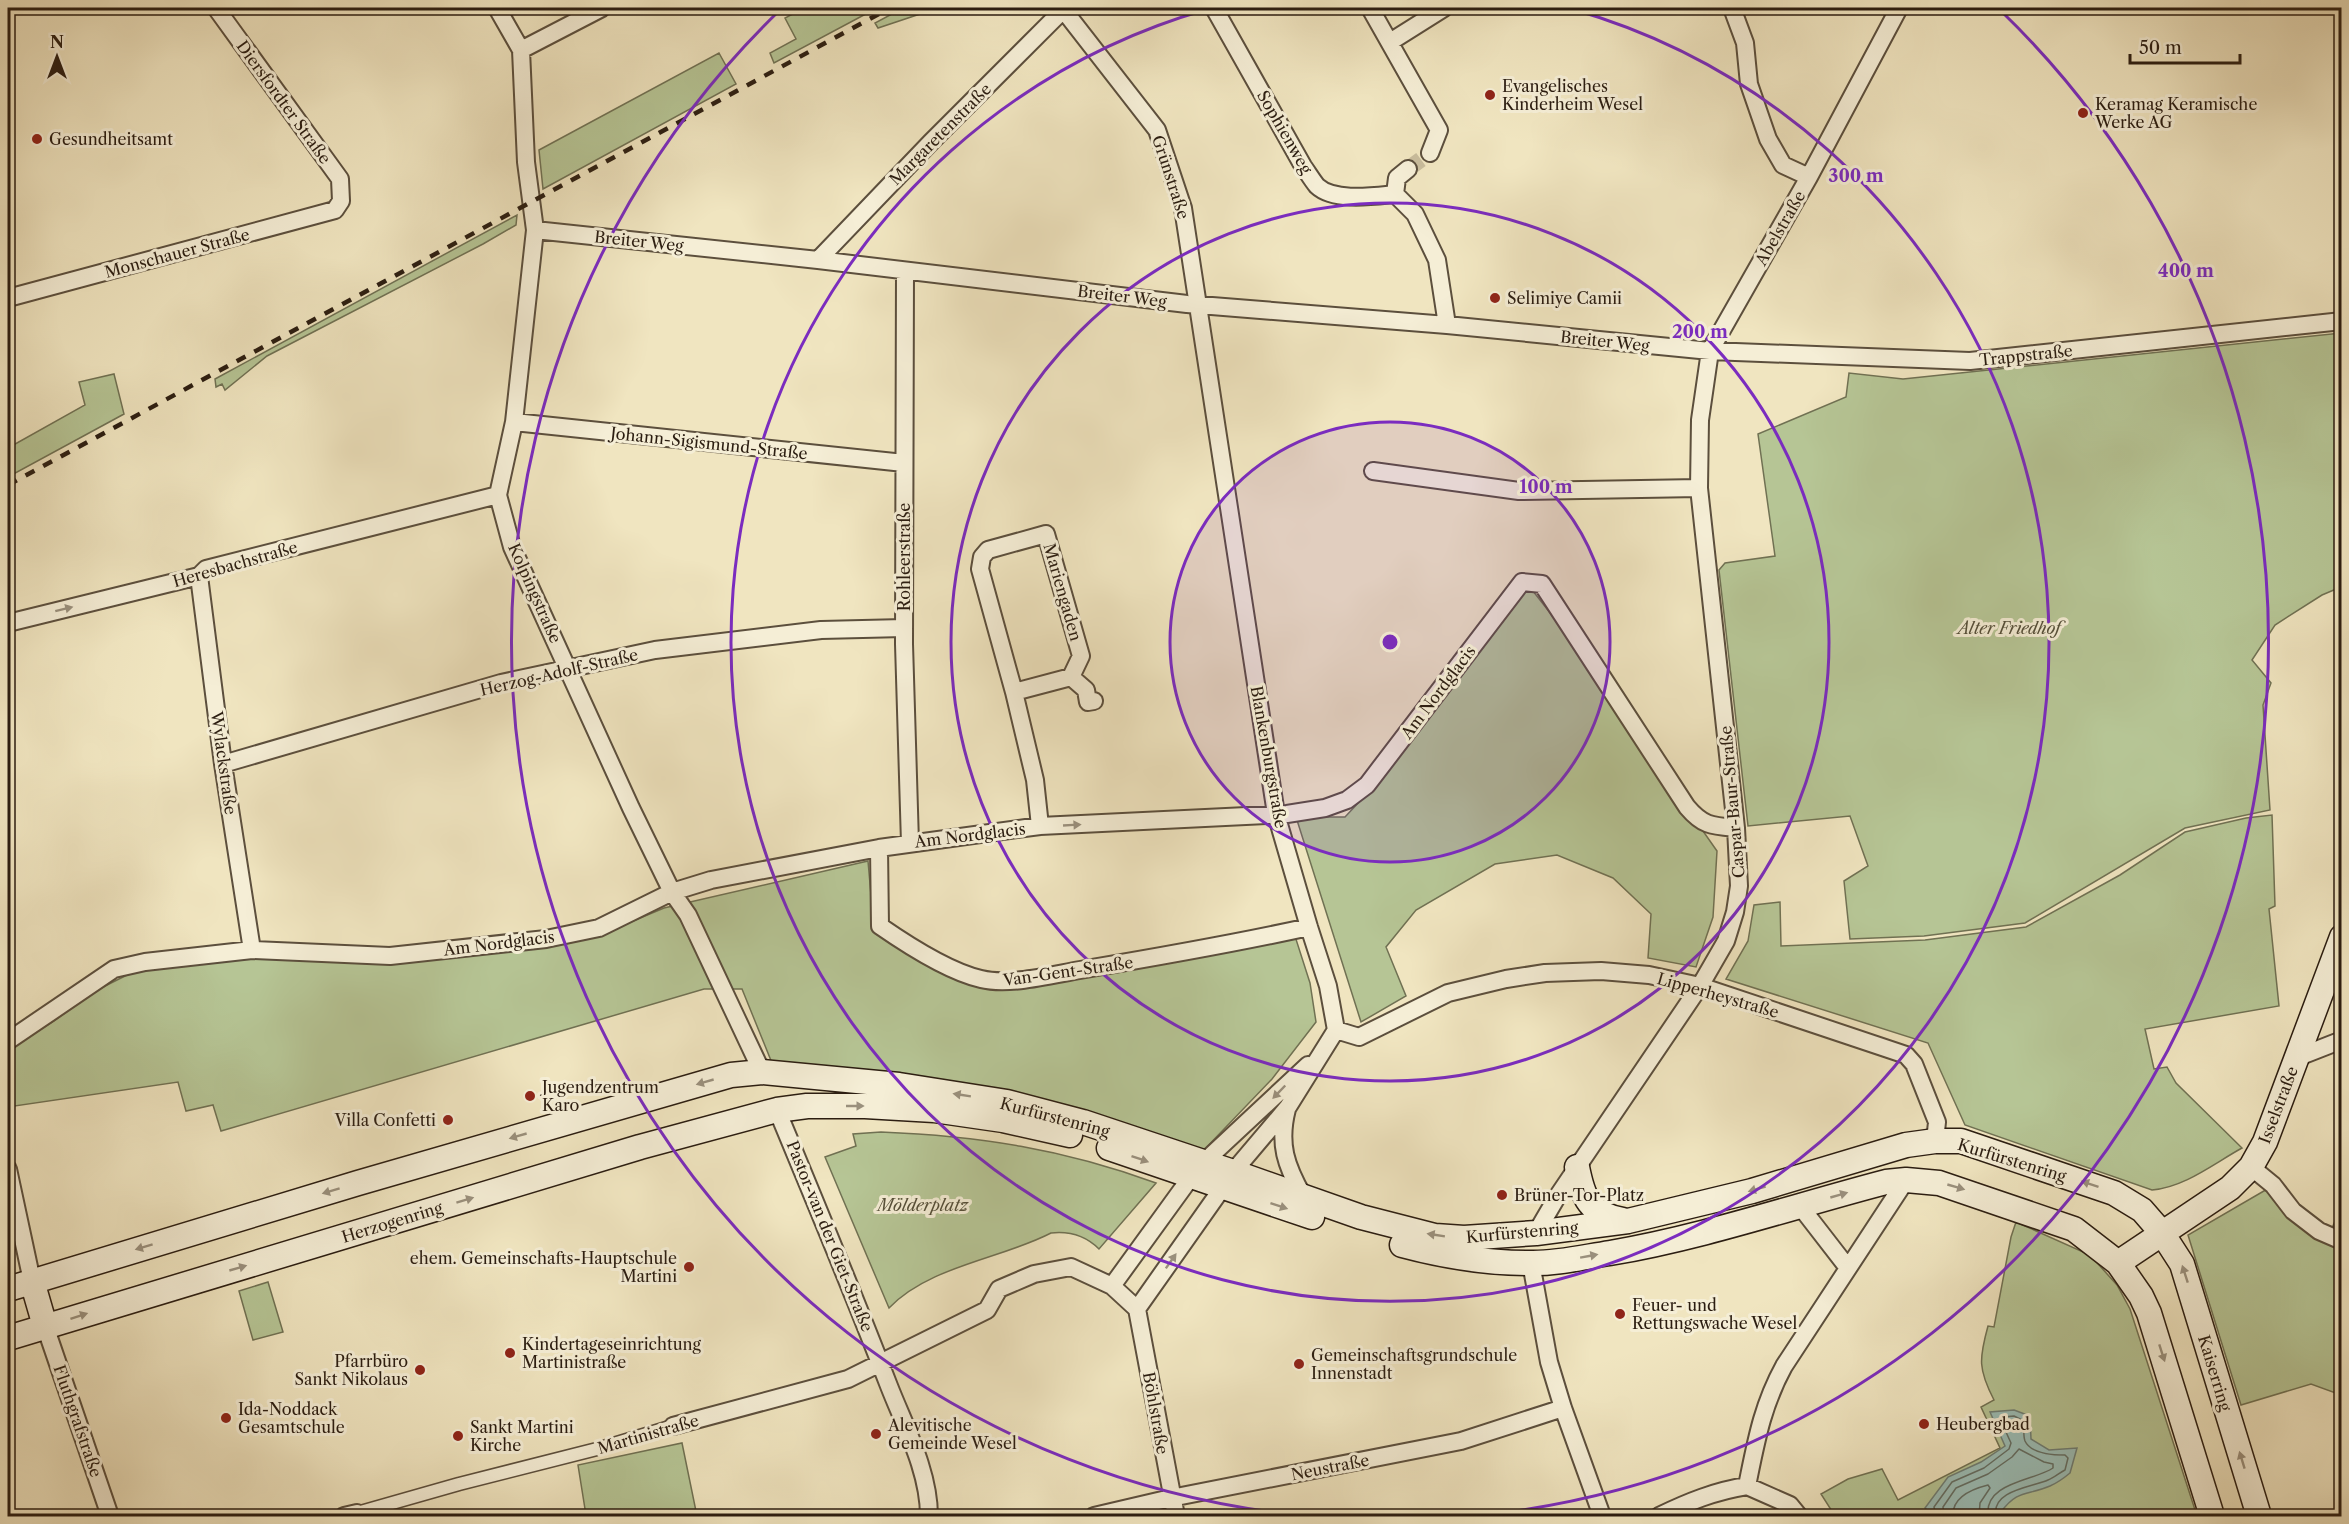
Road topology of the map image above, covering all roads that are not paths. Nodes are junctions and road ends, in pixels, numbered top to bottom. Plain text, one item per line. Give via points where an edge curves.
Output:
1 (216, 8) edge
2 (497, 8) edge
3 (602, 8) edge
4 (1063, 8) edge
5 (1214, 8) edge
6 (1370, 8) edge
7 (1444, 8) edge
8 (1732, 8) edge
9 (1899, 8) edge
10 (1390, 42) junction
11 (521, 51) junction
12 (1430, 153) tunnel mouth
13 (1408, 169) tunnel mouth
14 (1809, 177) junction
15 (1395, 194) junction
16 (341, 201) joint
17 (535, 230) junction
18 (818, 260) junction
19 (905, 271) junction
20 (8, 298) edge
21 (1199, 305) junction
22 (2342, 321) edge
23 (1447, 325) junction
24 (1710, 351) junction
25 (514, 422) junction
26 (904, 463) junction
27 (1373, 471) dead end
28 (1699, 488) junction
29 (498, 495) junction
30 (199, 576) junction
31 (8, 623) edge
32 (904, 628) junction
33 (568, 668) junction
34 (1071, 677) junction
35 (1014, 692) junction
36 (1094, 701) dead end
37 (223, 764) junction
38 (1270, 815) junction
39 (1040, 826) junction
40 (1736, 828) junction
41 (910, 843) junction
42 (879, 848) junction
43 (672, 892) junction
44 (1309, 927) junction
45 (2342, 937) edge
46 (252, 950) junction
47 (1700, 986) junction
48 (1336, 1030) junction
49 (2342, 1040) edge
50 (8, 1041) edge
51 (1322, 1053) junction
52 (2296, 1058) junction
53 (762, 1072) junction
54 (1288, 1107) junction
55 (777, 1110) junction
56 (1935, 1141) junction
57 (1577, 1167) junction
58 (2251, 1167) junction
59 (8, 1170) edge
60 (1198, 1170) junction
61 (1228, 1179) junction
62 (1906, 1180) junction
63 (1303, 1197) junction
64 (1800, 1206) junction
65 (1628, 1221) junction
66 (1536, 1233) junction
67 (2162, 1233) junction
68 (2342, 1241) edge
69 (1531, 1263) junction
70 (2118, 1263) junction
71 (1848, 1268) junction
72 (32, 1281) junction
73 (1112, 1286) junction
74 (8, 1288) edge
75 (1137, 1309) junction
76 (45, 1326) junction
77 (8, 1338) edge
78 (880, 1363) junction
79 (1563, 1408) junction
80 (673, 1426) joint
81 (1747, 1486) junction
82 (1172, 1498) junction
83 (350, 1515) edge
84 (110, 1516) edge
85 (928, 1516) edge
86 (1094, 1516) edge
87 (1176, 1516) edge
88 (1602, 1516) edge
89 (1659, 1516) edge
90 (1799, 1516) edge
91 (2212, 1516) edge
92 (2259, 1516) edge

1 - 16 street, Diersfordter Straße via 340,179
2 - 11 street, Kolpingstraße
3 - 11 street
4 - 18 street, Margaretenstraße
4 - 21 street, Grünstraße via 1157,130 1183,208
5 - 15 street, Sophienweg via 1318,187 1356,197
6 - 10 street
7 - 10 street
8 - 14 street via 1745,43 1749,84 1768,139 1784,165
9 - 14 street, Abelstraße
10 - 12 street via 1439,130
11 - 17 street, Kolpingstraße via 526,162
13 - 15 street via 1397,178
14 - 24 street, Abelstraße
15 - 23 street via 1415,214 1437,260
16 - 20 street, Monschauer Straße via 335,210
17 - 18 street, Breiter Weg
17 - 25 street, Kolpingstraße
18 - 19 street, Breiter Weg
19 - 21 street, Breiter Weg
19 - 26 street, Rohleerstraße
21 - 23 street, Breiter Weg
21 - 38 street, Blankenburgstraße
22 - 24 street, Trappstraße via 1970,361
23 - 24 street, Breiter Weg
24 - 28 street, Caspar-Baur-Straße via 1700,420
25 - 26 street, Johann-Sigismund-Straße
25 - 29 street, Kolpingstraße
26 - 32 street, Rohleerstraße
27 - 28 street via 1519,491
28 - 40 street, Caspar-Baur-Straße
29 - 30 street, Heresbachstraße via 206,569
29 - 33 street, Kolpingstraße via 512,547
31 -> 30 street, Heresbachstraße
30 - 37 street, Wylackstraße
32 - 33 street, Herzog-Adolf-Straße via 821,630 656,650
32 - 41 street, Rohleerstraße
33 - 37 street, Herzog-Adolf-Straße via 501,683
33 - 43 street, Kolpingstraße
34 - 35 street
34 - 35 street, Mariengaden via 1081,656 1046,534 988,550 982,557 980,569
34 - 36 street via 1086,690 1088,702
35 - 39 street, Mariengaden via 1035,780
37 - 46 street, Wylackstraße
39 -> 38 street, Am Nordglacis
38 - 40 street, Am Nordglacis via 1325,808 1347,800 1367,785 1522,582 1542,584 1687,807 1712,826
38 - 44 street, Blankenburgstraße
39 - 41 street, Am Nordglacis
40 - 47 street, Caspar-Baur-Straße via 1739,880 1735,912 1726,940
41 - 42 street, Am Nordglacis
42 - 43 street, Am Nordglacis via 711,880
42 - 44 street, Van-Gent-Straße via 880,926 980,979 1001,982 1055,974
43 - 46 street, Am Nordglacis via 599,928 546,939 390,956
43 - 53 street, Kolpingstraße via 688,915
44 - 48 street, Blankenburgstraße via 1328,986
45 - 52 main road, Isselstraße
46 - 50 street, Am Nordglacis via 114,969
47 - 48 street, Lipperheystraße via 1649,975 1601,971 1545,973 1448,993 1359,1037
47 - 56 street, Lipperheystraße via 1906,1055 1914,1064 1936,1122
47 - 57 street, Caspar-Baur-Straße
48 - 51 street
49 - 52 street
51 - 54 street
51 -> 60 street
52 - 58 main road, Isselstraße via 2265,1142
53 - 55 main road
60 -> 53 main road, Kurfürstenring via 1083,1122 1007,1102 899,1085
53 -> 72 main road via 731,1075
54 - 61 street
54 - 63 street via 1282,1133 1285,1155
55 -> 60 main road, Kurfürstenring via 807,1106 934,1110 1004,1120
76 -> 55 main road, Herzogenring via 640,1147
55 - 78 street, Pastor-van der Giet-Straße
56 - 62 main road
56 -> 65 main road, Kurfürstenring via 1906,1145 1752,1191
67 -> 56 main road, Kurfürstenring via 2142,1210 2114,1193 1961,1141
57 - 65 main road via 1582,1192 1591,1205 1611,1218
57 - 66 street, Caspar-Baur-Straße
58 - 67 main road, Isselstraße via 2230,1188
58 - 68 street via 2273,1185 2293,1211 2319,1231
59 - 72 street
60 - 61 main road, Kurfürstenring
60 - 73 street
61 - 63 main road, Kurfürstenring
61 -> 69 main road, Kurfürstenring via 1374,1237 1434,1253
75 -> 61 street
64 -> 62 main road, Kurfürstenring
62 -> 70 main road, Kurfürstenring via 1940,1183 2074,1229
62 - 71 street
66 -> 63 main road, Kurfürstenring via 1496,1238 1435,1236
69 -> 64 main road, Kurfürstenring via 1646,1246
64 - 71 street
65 - 66 main road, Kurfürstenring
66 - 69 main road
67 - 70 main road, Isselstraße
92 -> 67 main road, Kaiserring via 2182,1264
69 - 79 street via 1549,1362
70 -> 91 main road via 2149,1314
71 - 81 street via 1770,1392
72 - 74 main road
72 - 76 main road
73 - 75 street
73 - 78 street via 1071,1267 1034,1274 999,1289 987,1310
75 - 82 street, Böhlstraße
76 - 77 main road, Herzogenring
76 - 84 street, Fluthgrafstraße
78 - 80 street, Martinistraße via 848,1379
78 - 85 street, Pastor-van der Giet-Straße via 917,1456
79 - 82 street, Neustraße via 1461,1442
79 - 88 street
80 - 83 street, Martinistraße
81 - 89 street via 1696,1499
81 - 90 street via 1790,1505
82 - 86 street, Neustraße
82 - 87 street, Böhlstraße

